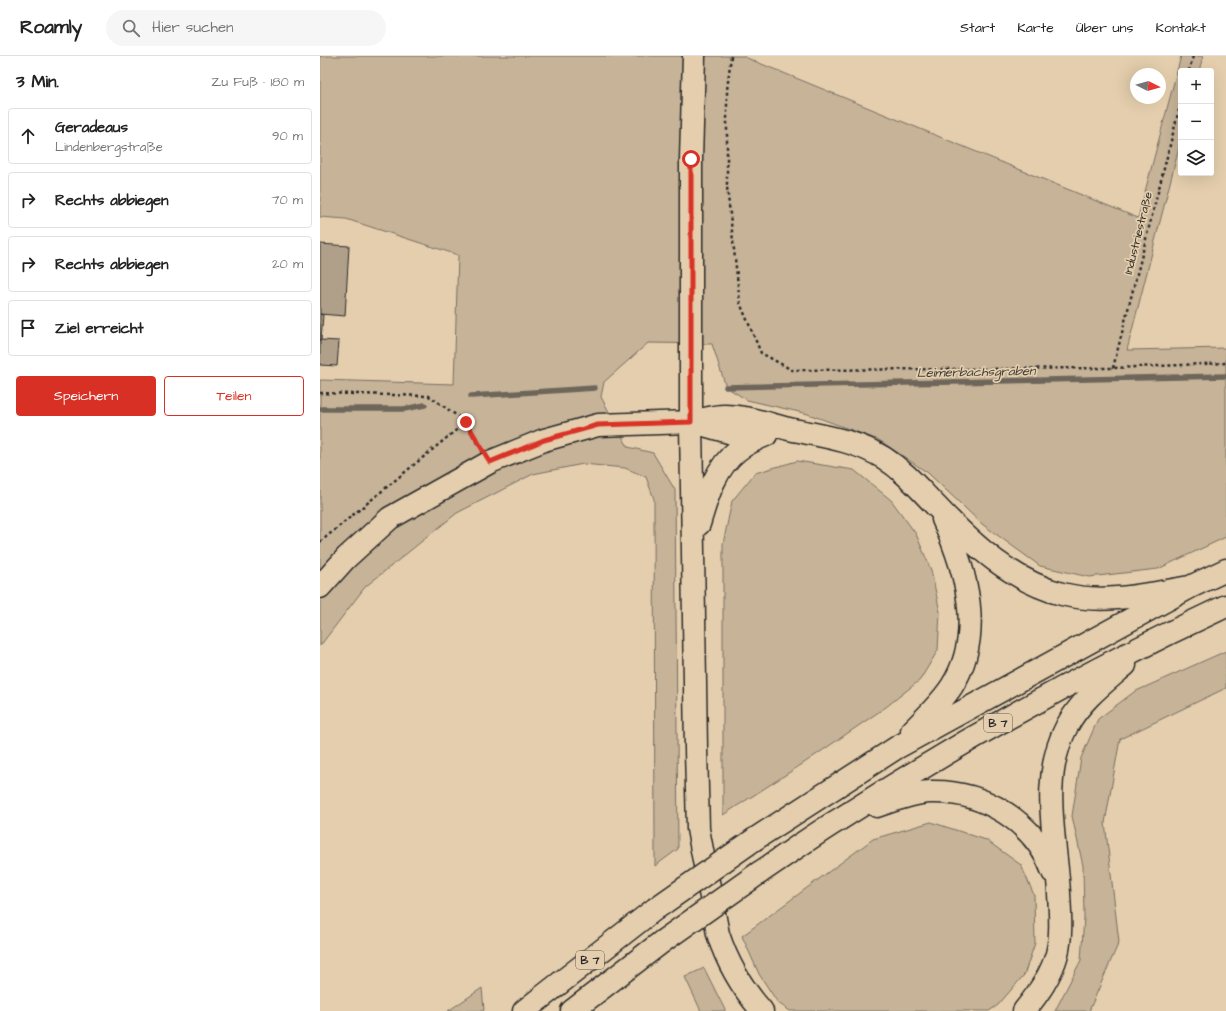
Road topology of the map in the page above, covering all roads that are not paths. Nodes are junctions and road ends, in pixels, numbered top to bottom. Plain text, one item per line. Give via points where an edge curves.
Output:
1 (694, 56) edge
2 (691, 422) junction
3 (817, 434) junction
4 (766, 435) junction
5 (938, 509) junction
6 (693, 542) junction
7 (1226, 570) edge
8 (320, 587) edge
9 (1190, 587) junction
10 (1226, 606) edge
11 (1162, 636) junction
12 (896, 748) junction
13 (839, 819) junction
14 (1059, 894) junction
15 (524, 1011) edge
16 (572, 1011) edge
17 (762, 1011) edge
18 (1024, 1011) edge

1 - 2 main road via 691,159
2 - 3 main road via 730,417
2 - 4 main road via 732,433
2 - 6 main road
2 - 8 main road via 598,425 544,440 490,462 390,518 346,558
3 - 4 main road
3 - 5 main road via 856,444 884,458 915,483
4 - 6 main road via 738,450 720,470 707,497
5 - 9 main road via 1003,566 1053,591 1113,599
5 - 12 main road via 952,541 966,585 970,612 968,646 960,670 948,692
6 - 17 main road via 700,845 721,944 736,976
7 - 9 main road, B 7
9 - 12 main road, B 7
10 - 11 main road, B 7
11 - 13 main road, B 7 via 991,727
11 - 14 main road via 1099,687 1074,715 1062,737 1052,776 1051,804
12 - 15 main road, B 7, bridge via 755,839 655,909
13 - 14 main road via 902,797 925,793 959,794 978,800 1009,815 1033,837 1050,864
13 - 16 main road, B 7, bridge via 663,941
14 - 18 main road via 1061,927 1056,956 1043,985

